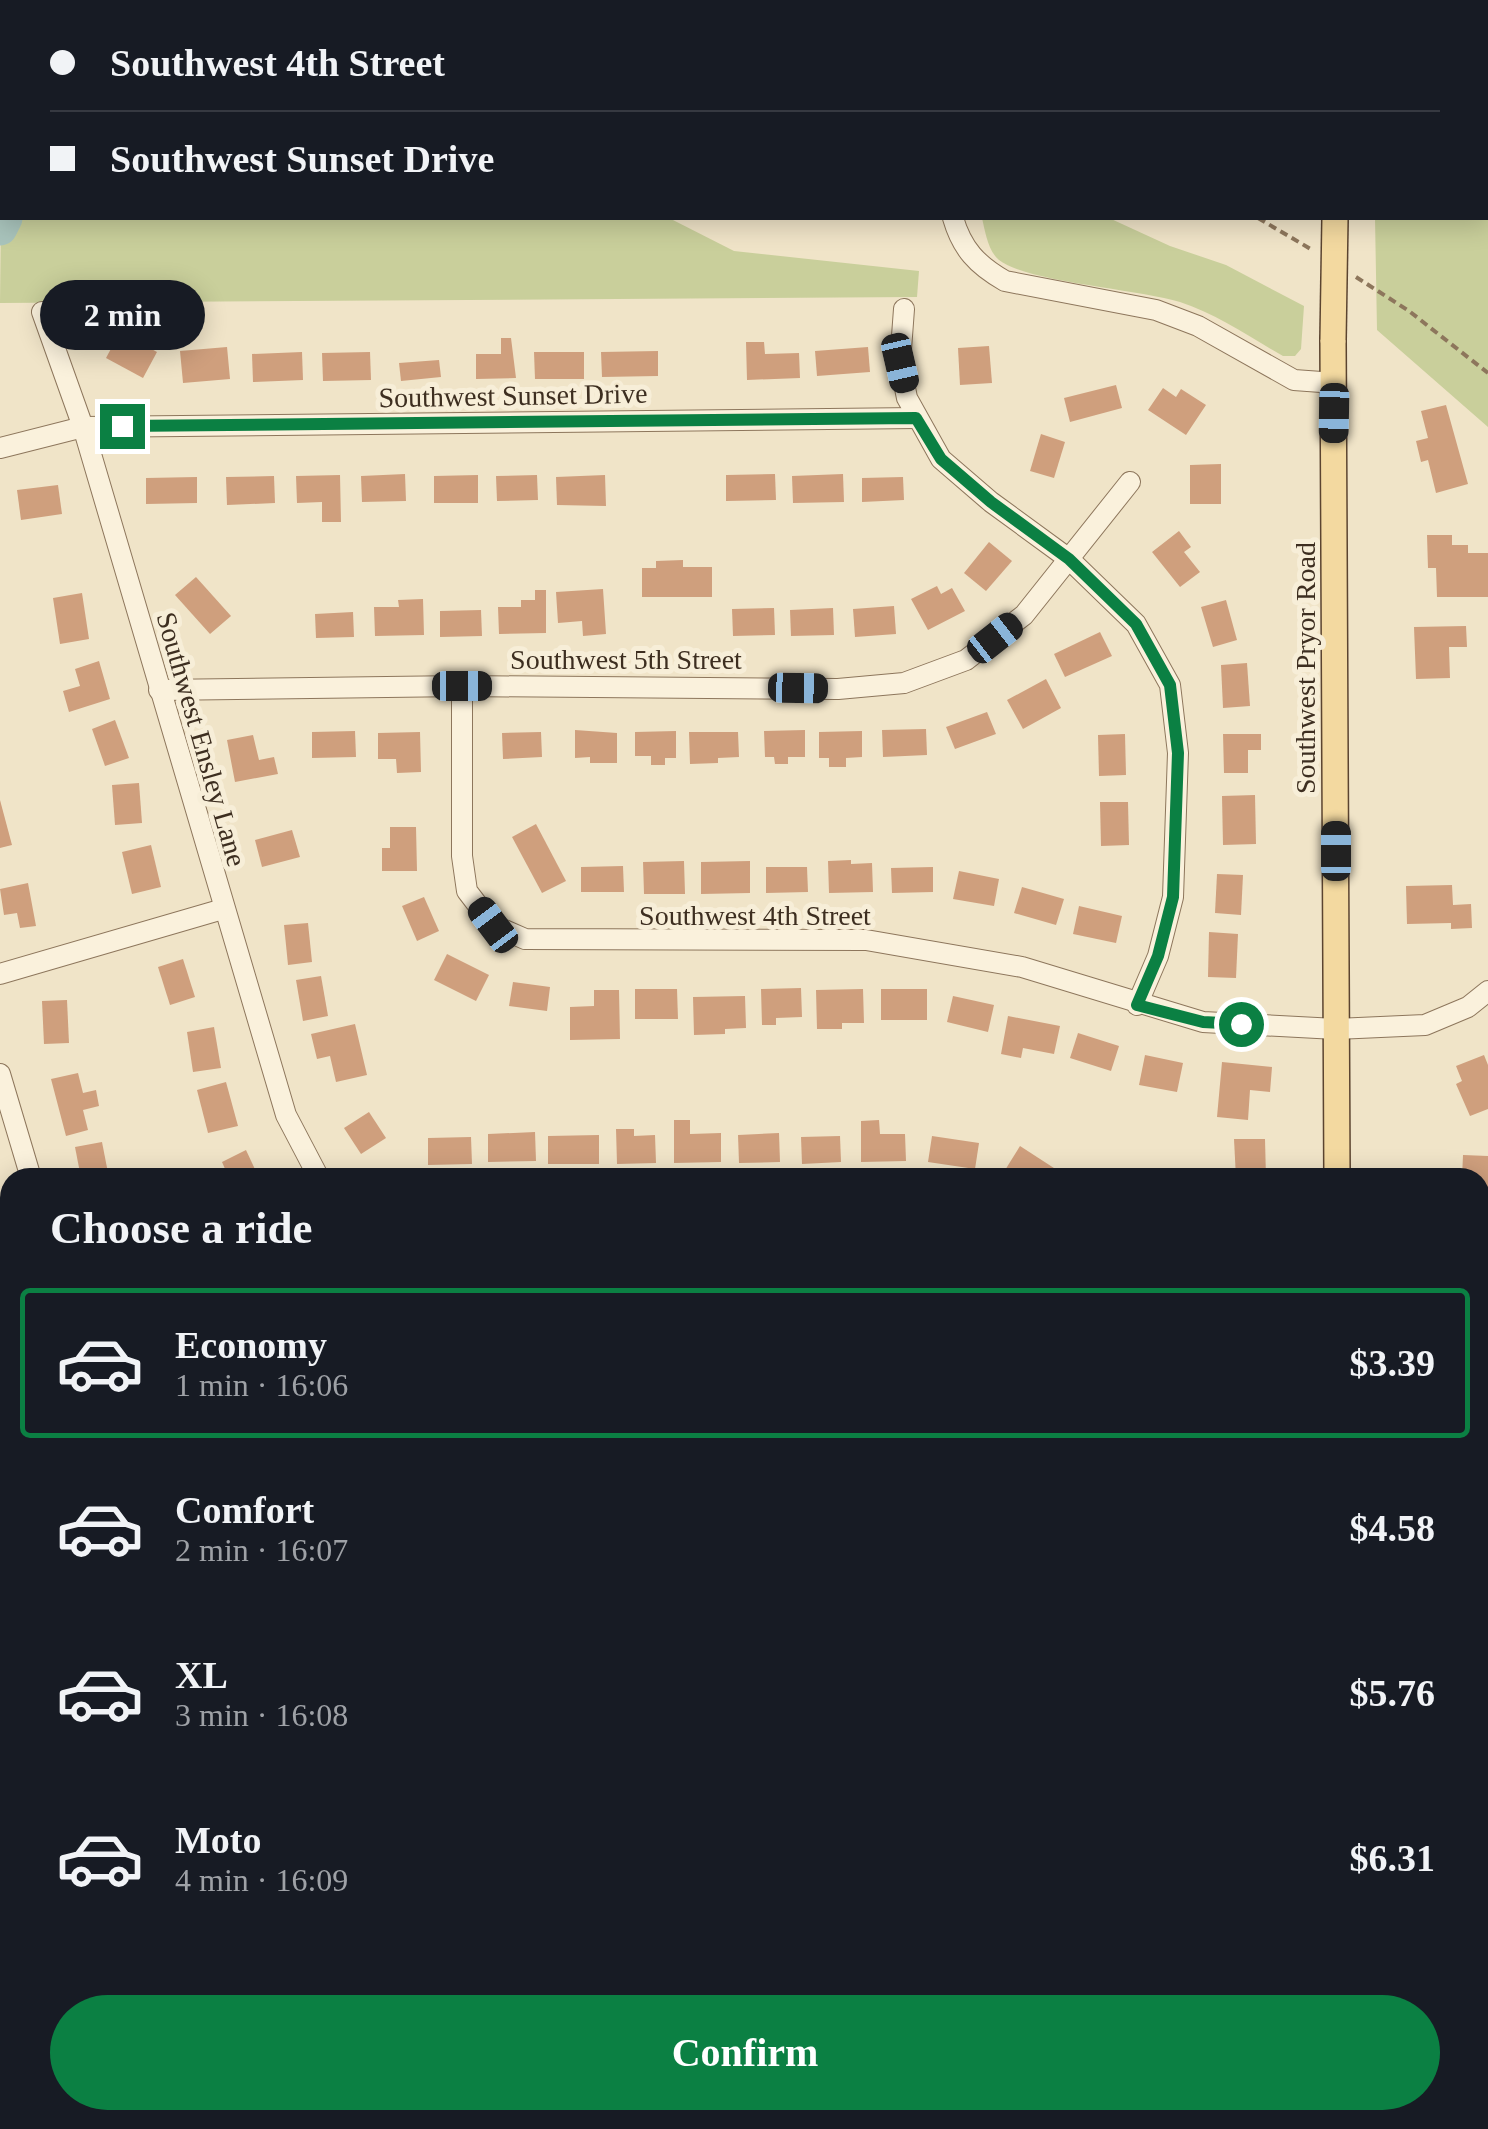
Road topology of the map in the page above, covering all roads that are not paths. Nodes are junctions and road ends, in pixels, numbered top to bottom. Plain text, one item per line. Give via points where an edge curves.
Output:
1 (954, 220) edge
2 (1335, 220) edge
3 (904, 309) dead end
4 (42, 312) dead end
5 (1335, 383) junction
6 (916, 418) junction
7 (82, 427) junction
8 (0, 448) edge
9 (1130, 482) dead end
10 (1069, 559) junction
11 (462, 686) junction
12 (158, 690) junction
13 (223, 910) junction
14 (0, 974) edge
15 (1488, 991) edge
16 (1137, 1005) junction
17 (1336, 1029) junction
18 (0, 1074) edge
19 (29, 1168) edge
20 (314, 1168) edge
21 (1337, 1168) edge

1 - 5 street via 968,253 1006,281 1156,310 1294,380
2 - 5 main road, Southwest Pryor Road, bridge
3 - 6 street via 900,363
4 - 7 street, Southwest Ensley Lane
5 - 17 main road, Southwest Pryor Road
6 - 7 street, Southwest Sunset Drive
6 - 10 street via 941,459
7 - 8 street, Southwest Sunset Drive
7 - 12 street, Southwest Ensley Lane
9 - 10 street, Southwest 5th Street
10 - 11 street, Southwest 5th Street via 1024,615 966,660 904,683 838,689
10 - 16 street via 1136,624 1170,685 1178,753 1173,897
11 - 12 street, Southwest 5th Street
11 - 16 street, Southwest 4th Street via 466,891 493,925 525,940 565,942 866,940 1022,967
12 - 13 street, Southwest Ensley Lane
13 - 14 street
13 - 20 street, Southwest Ensley Lane via 286,1114
15 - 17 street, Southwest 4th Street via 1468,1008 1425,1025
16 - 17 street, Southwest 4th Street via 1203,1022
17 - 21 main road, Southwest Pryor Road
18 - 19 street

